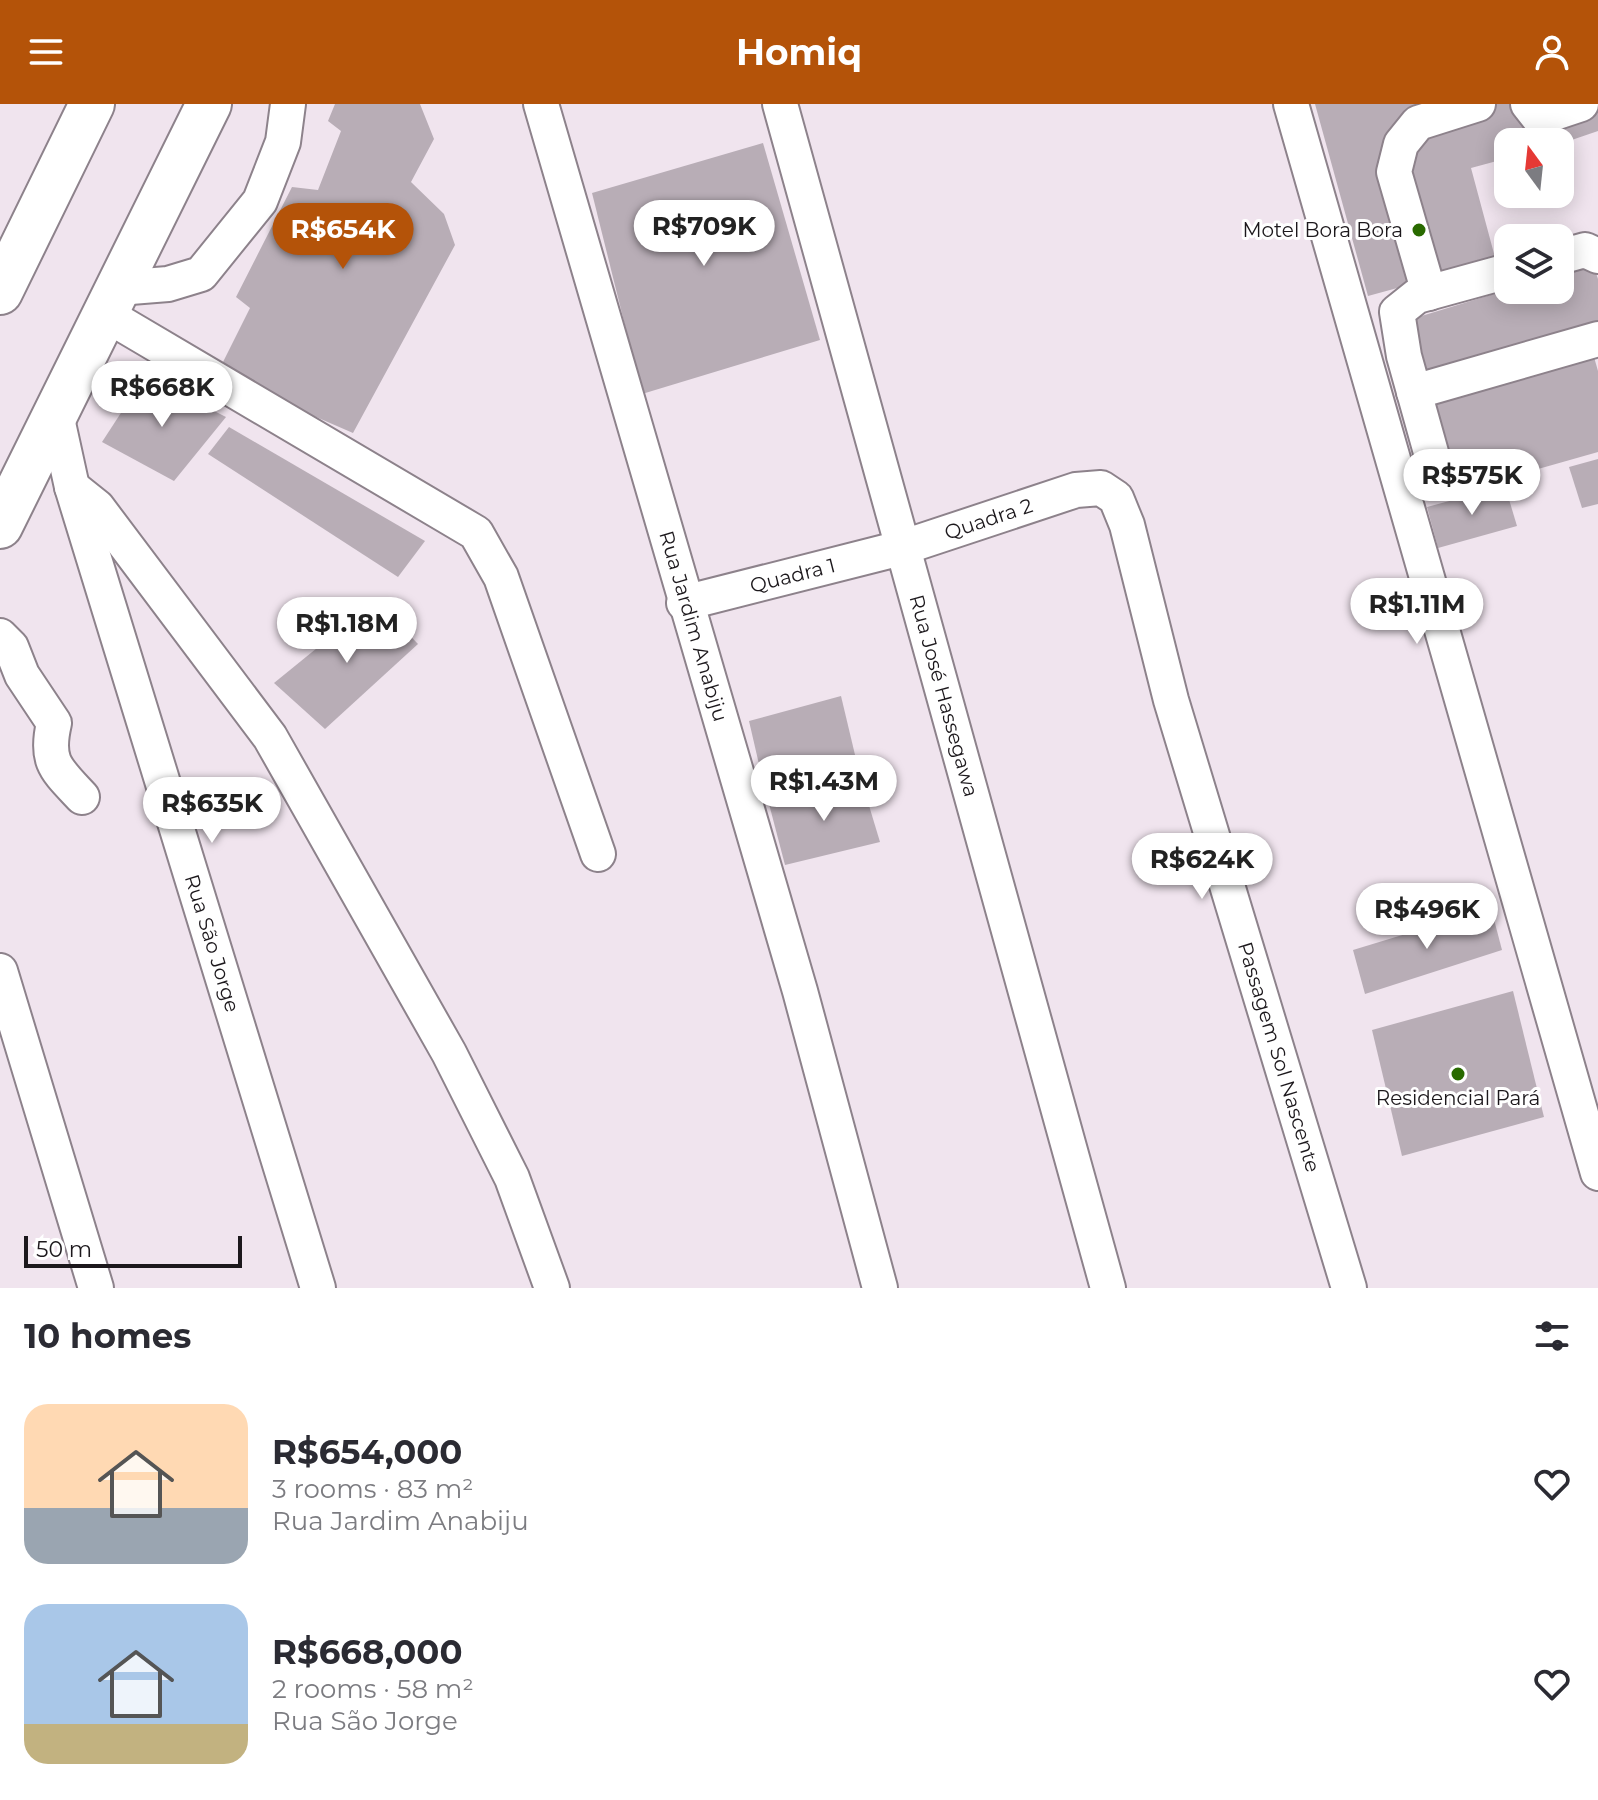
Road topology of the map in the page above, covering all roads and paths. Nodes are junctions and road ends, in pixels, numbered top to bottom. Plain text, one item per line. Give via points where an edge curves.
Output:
1 (92, 104) edge
2 (209, 104) edge
3 (288, 104) edge
4 (541, 104) edge
5 (780, 104) edge
6 (1291, 104) edge
7 (1478, 104) edge
8 (1528, 104) edge
9 (1581, 104) edge
10 (1574, 253) edge
11 (1598, 256) edge
12 (1494, 275) edge
13 (0, 292) edge
14 (1429, 293) junction
15 (111, 301) junction
16 (1598, 339) edge
17 (1414, 392) junction
18 (56, 414) junction
19 (1437, 474) dead end
20 (72, 487) junction
21 (1076, 490) joint
22 (0, 526) edge
23 (901, 548) junction
24 (684, 603) junction
25 (0, 636) edge
26 (82, 797) dead end
27 (598, 854) dead end
28 (0, 971) edge
29 (1598, 1173) edge
30 (96, 1288) edge
31 (318, 1288) edge
32 (552, 1288) edge
33 (880, 1288) edge
34 (1108, 1288) edge
35 (1349, 1288) edge

1 - 13 highway
2 - 15 highway
3 - 15 street via 283,142 260,201 201,274
4 - 24 street, Rua Jardim Anabiju
5 - 23 street, Rua José Hassegawa
6 - 29 street
7 - 14 street via 1418,123 1401,144 1394,172
8 - 9 street via 1539,118
10 - 11 street via 1585,250
12 - 14 street
14 - 17 street via 1397,312
15 - 18 highway
15 - 27 street via 476,533 501,577
16 - 17 street
17 - 19 street
18 - 20 street, Rua São Jorge
18 - 22 highway
20 - 31 street, Rua São Jorge
20 - 32 street via 97,507 270,737 449,1053 512,1178
21 - 23 street, Quadra 2
21 - 35 street, Passagem Sol Nascente via 1101,488 1116,498 1127,525 1171,700
23 - 24 street, Quadra 1
23 - 34 street, Rua José Hassegawa
24 - 33 street, Rua Jardim Anabiju via 800,991
25 - 26 street via 54,723 49,745 54,767
28 - 30 street

